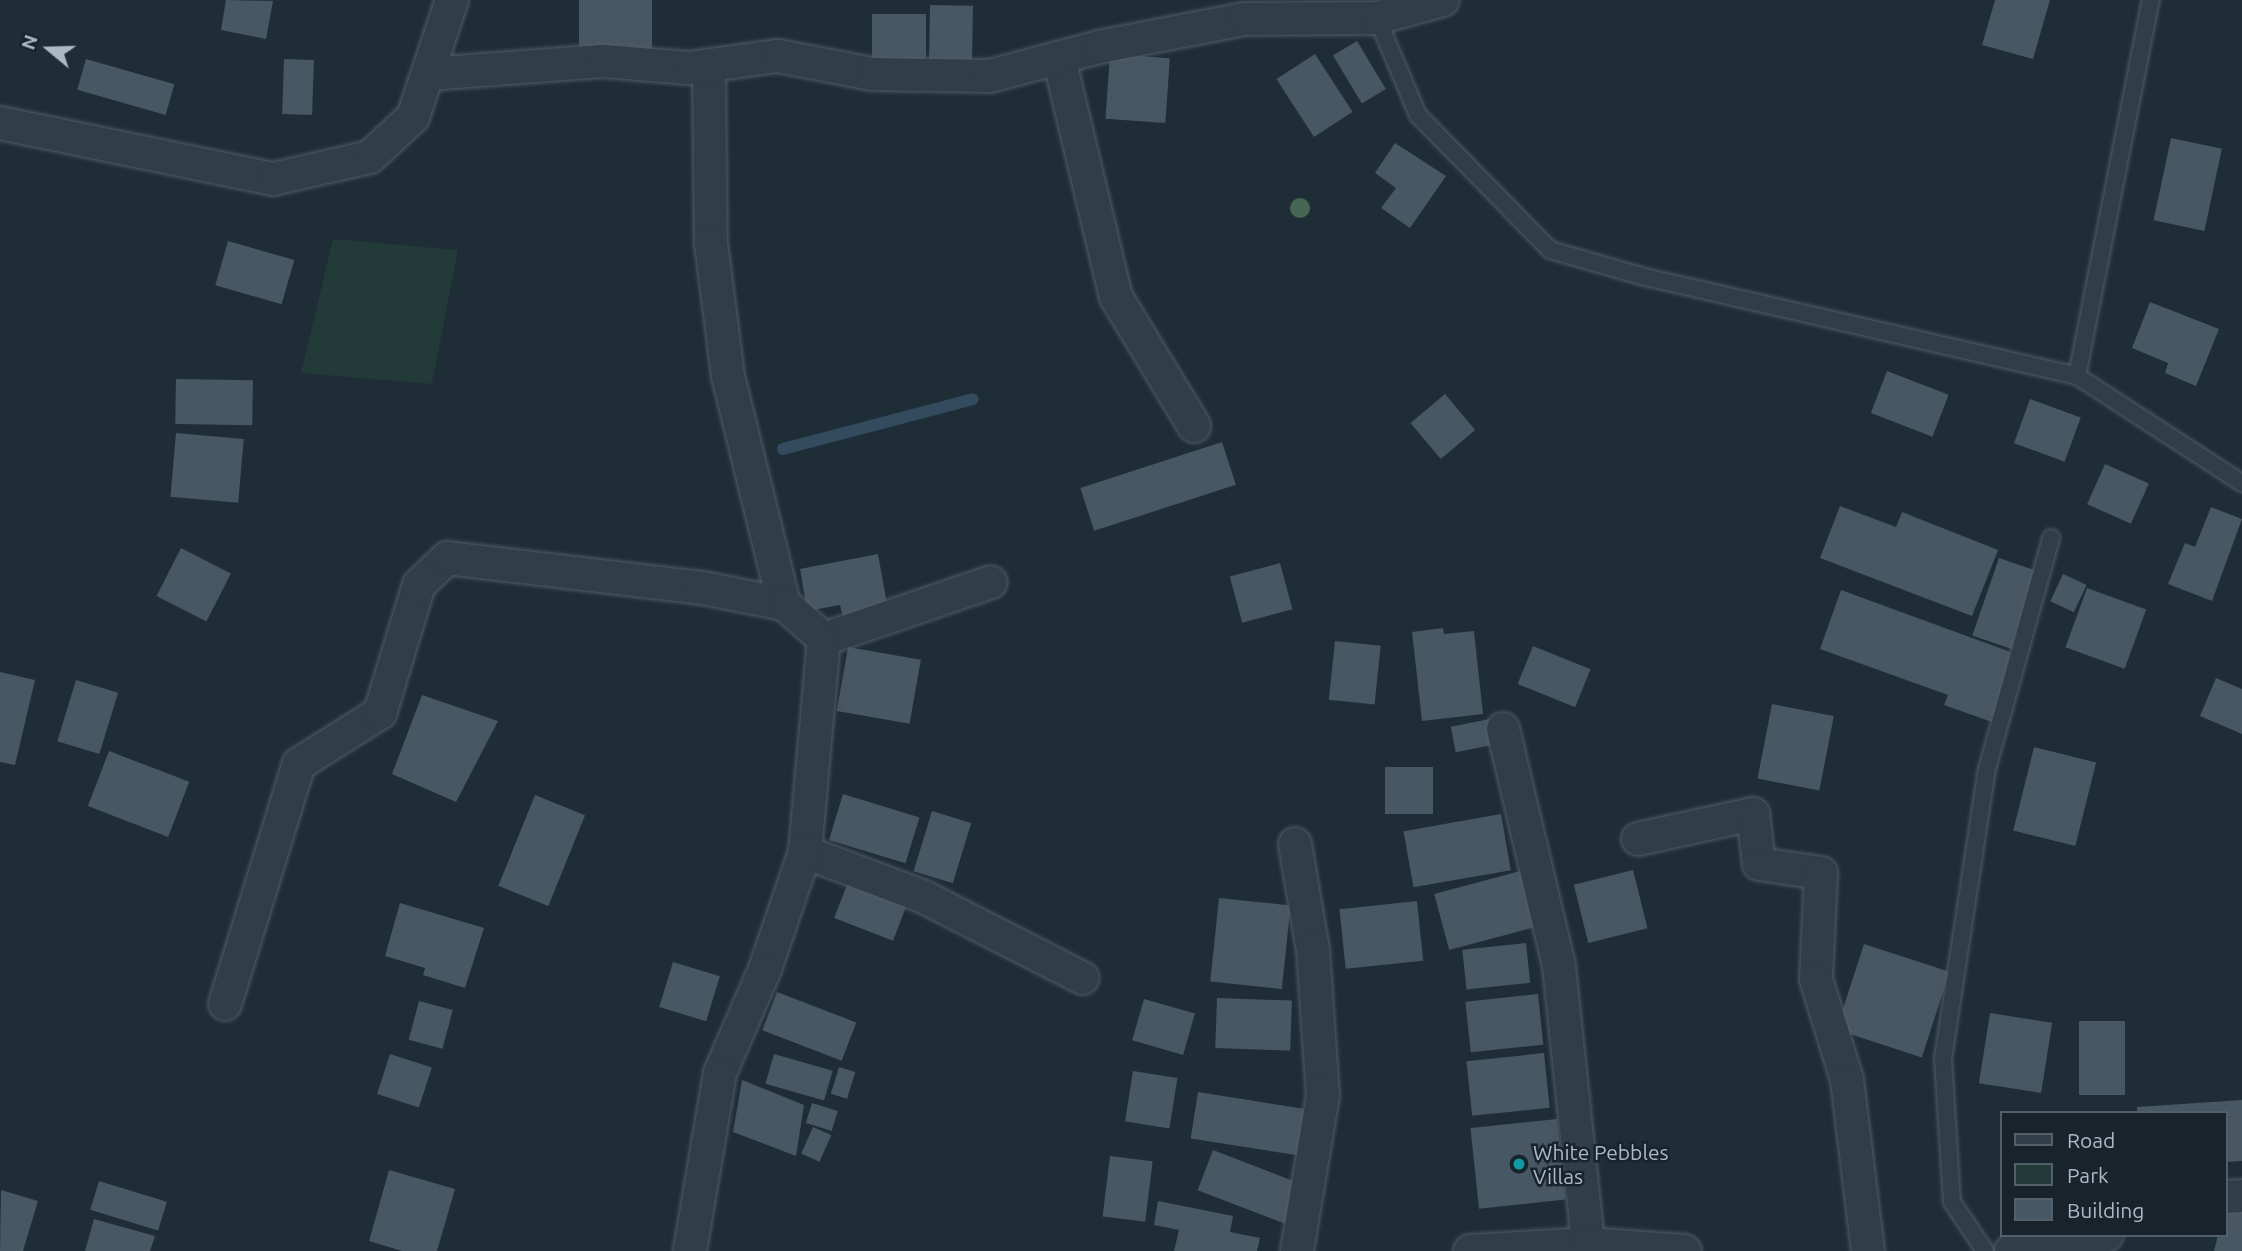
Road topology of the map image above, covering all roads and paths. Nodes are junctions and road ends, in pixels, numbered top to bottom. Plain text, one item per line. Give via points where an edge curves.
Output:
1 (452, 0) edge
2 (1443, 0) edge
3 (2151, 0) edge
4 (1377, 18) junction
5 (1059, 58) junction
6 (709, 66) junction
7 (429, 74) junction
8 (0, 123) edge
9 (2077, 376) junction
10 (1194, 426) dead end
11 (2242, 483) edge
12 (2051, 538) dead end
13 (991, 582) dead end
14 (784, 604) junction
15 (824, 639) junction
16 (1503, 729) dead end
17 (1638, 839) dead end
18 (1295, 844) dead end
19 (805, 852) junction
20 (1082, 978) dead end
21 (225, 1004) dead end
22 (2095, 1237) edge
23 (1588, 1244) junction
24 (690, 1251) edge
25 (1297, 1251) edge
26 (1470, 1251) edge
27 (1685, 1251) edge
28 (1868, 1251) edge
29 (1985, 1251) edge
30 (2011, 1251) edge

1 - 7 street
2 - 4 street
3 - 9 lane
4 - 5 street via 1245,19
4 - 9 lane via 1418,115 1549,250 1641,276
5 - 6 street via 990,76 872,74 778,56
5 - 10 street via 1116,298
6 - 7 street via 603,61
6 - 14 street via 712,243 728,376
7 - 8 street via 413,117 370,158 273,179
9 - 11 lane
12 - 29 lane via 1986,773 1943,1059 1952,1202
13 - 15 street
14 - 15 street
14 - 21 street via 703,588 447,558 419,585 380,713 299,764
15 - 19 street
16 - 23 street via 1559,966
17 - 28 street via 1753,814 1759,864 1821,873 1816,979 1847,1080
18 - 25 street via 1313,950 1323,1095
19 - 20 street via 924,897
19 - 24 street via 765,969 720,1073
22 - 30 street
23 - 26 street
23 - 27 street

